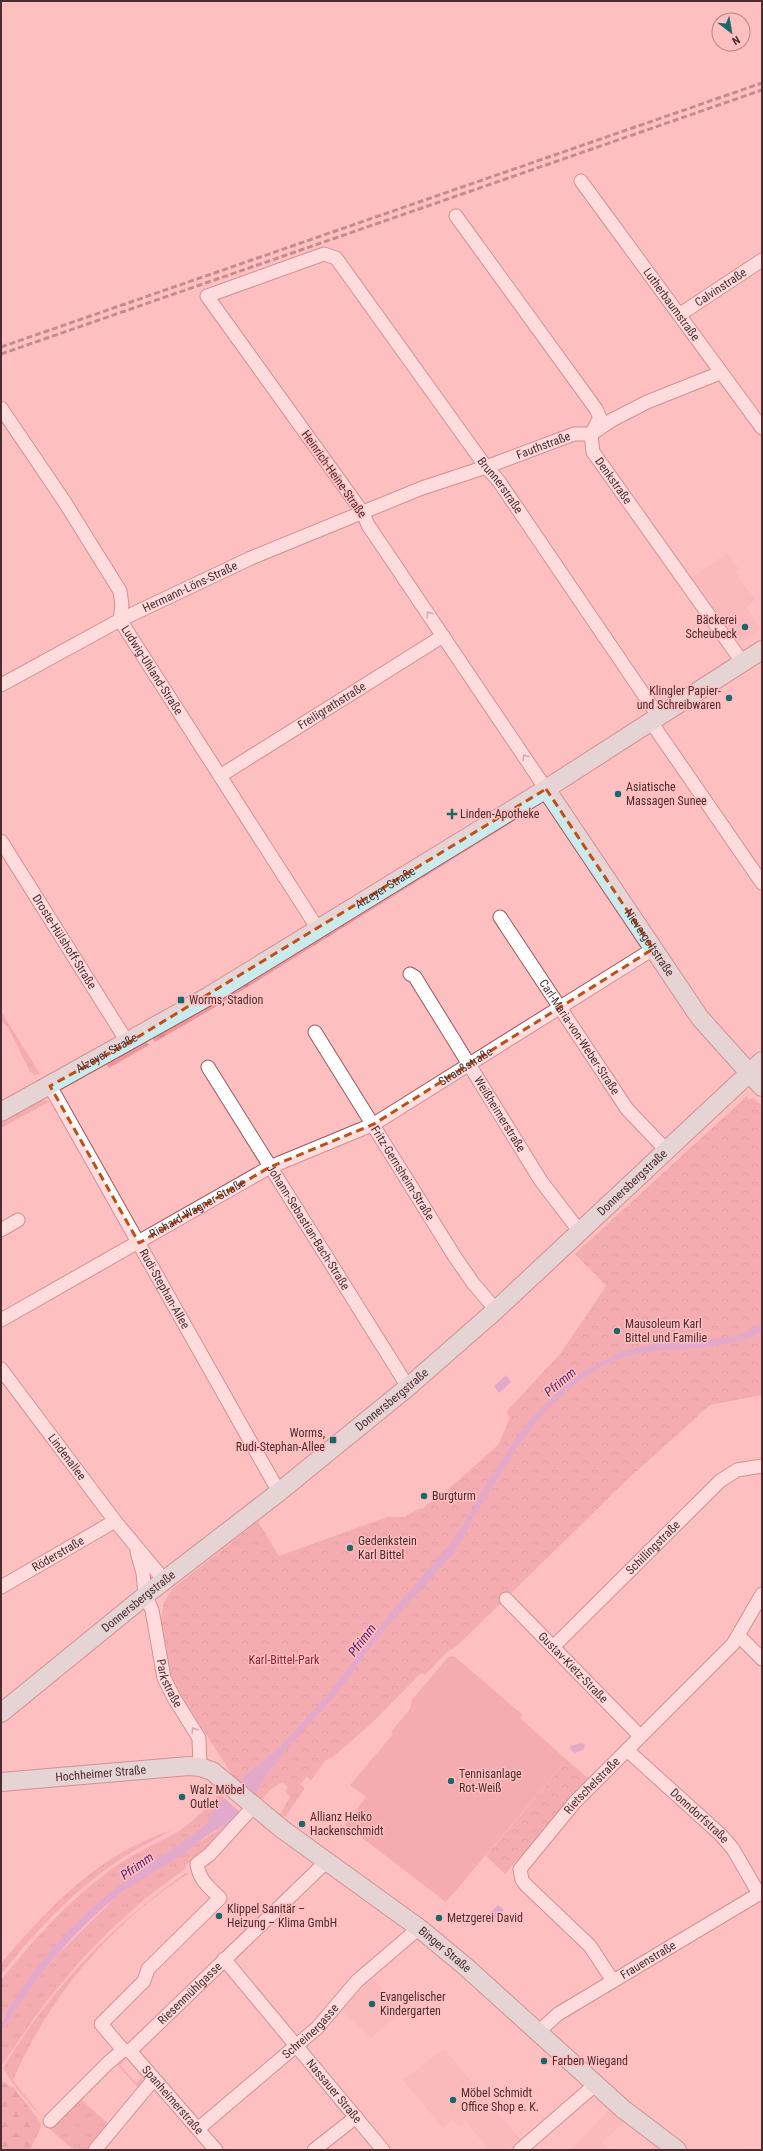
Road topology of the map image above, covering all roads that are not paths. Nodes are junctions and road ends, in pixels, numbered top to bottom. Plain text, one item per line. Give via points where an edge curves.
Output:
1 (581, 181) dead end
2 (456, 216) dead end
3 (336, 258) joint
4 (762, 260) edge
5 (679, 315) junction
6 (720, 373) junction
7 (1, 408) edge
8 (762, 428) edge
9 (592, 434) junction
10 (486, 467) junction
11 (363, 513) junction
12 (120, 620) junction
13 (443, 636) junction
14 (762, 650) edge
15 (743, 663) junction
16 (1, 685) edge
17 (655, 719) junction
18 (220, 776) junction
19 (546, 789) junction
20 (1, 841) edge
21 (762, 883) edge
22 (500, 917) dead end
23 (318, 929) junction
24 (653, 949) junction
25 (410, 974) dead end
26 (561, 1008) junction
27 (315, 1032) dead end
28 (128, 1043) junction
29 (762, 1061) edge
30 (470, 1065) junction
31 (208, 1067) dead end
32 (749, 1073) junction
33 (50, 1086) junction
34 (762, 1087) edge
35 (1, 1112) edge
36 (374, 1124) junction
37 (667, 1151) junction
38 (270, 1167) junction
39 (18, 1220) dead end
40 (1, 1230) edge
41 (580, 1232) junction
42 (139, 1243) junction
43 (496, 1310) junction
44 (1, 1320) edge
45 (1, 1369) edge
46 (408, 1387) junction
47 (762, 1466) edge
48 (279, 1492) junction
49 (115, 1522) junction
50 (134, 1545) junction
51 (164, 1580) junction
52 (1, 1587) edge
53 (762, 1594) edge
54 (146, 1595) junction
55 (506, 1599) dead end
56 (739, 1636) junction
57 (553, 1647) junction
58 (762, 1658) edge
59 (1, 1713) edge
60 (640, 1736) junction
61 (627, 1750) junction
62 (200, 1767) junction
63 (1, 1782) edge
64 (253, 1806) junction
65 (327, 1861) junction
66 (761, 1893) edge
67 (419, 1928) junction
68 (224, 1959) junction
69 (612, 1981) junction
70 (538, 2032) junction
71 (296, 2046) junction
72 (126, 2050) junction
73 (154, 2079) junction
74 (596, 2084) junction
75 (356, 2117) junction
76 (50, 2121) dead end
77 (198, 2129) junction
78 (95, 2150) edge
79 (216, 2150) edge
80 (314, 2150) edge
81 (383, 2150) edge
82 (520, 2150) edge
83 (676, 2150) edge

1 - 5 street, Lutherbaumstraße
2 - 9 street, Denkstraße via 596,409 600,418
3 - 10 street, Brunnerstraße
3 - 11 street, Heinrich-Heine-Straße via 324,254 207,296
4 - 5 street, Calvinstraße
5 - 6 street, Lutherbaumstraße
6 - 8 street, Lutherbaumstraße
6 - 9 street via 647,402 612,420
7 - 12 street, Ludwig-Uhland-Straße via 64,501 120,591
9 - 10 street, Fauthstraße via 574,434
9 - 15 street, Denkstraße via 593,452
10 - 11 street, Fauthstraße via 422,488
10 - 17 street, Brunnerstraße via 498,480
11 - 12 street, Hermann-Löns-Straße via 252,558
13 -> 11 street, Heinrich-Heine-Straße via 368,525
12 - 16 street, Hermann-Löns-Straße
12 - 18 street, Ludwig-Uhland-Straße
13 - 18 street, Freiligrathstraße
19 -> 13 street, Heinrich-Heine-Straße
14 - 15 street, Alzeyer Straße
15 - 17 street, Alzeyer Straße
17 - 19 street, Alzeyer Straße
17 - 21 street, Brunnerstraße
18 - 23 street, Ludwig-Uhland-Straße
19 - 23 street, Alzeyer Straße
19 - 24 street, Nievergoltstraße
20 - 28 street, Droste-Hülshoff-Straße
22 - 26 street, Carl-Maria-von-Weber-Straße
23 - 28 street, Alzeyer Straße
24 - 26 street, Straußstraße
24 - 32 street, Nievergoltstraße via 700,1018
25 - 30 street, Weißheimerstraße via 415,977
26 - 30 street, Straußstraße
26 - 37 street, Carl-Maria-von-Weber-Straße via 628,1109
27 - 36 street, Fritz-Gernsheim-Straße
28 - 33 street, Alzeyer Straße
29 - 32 street, Donnersbergstraße
30 - 36 street, Straußstraße
30 - 41 street, Weißheimerstraße via 541,1181
31 - 38 street, Johann-Sebastian-Bach-Straße
32 - 34 street, Nievergoltstraße
32 - 37 street, Donnersbergstraße
33 - 35 street, Alzeyer Straße
33 - 42 street, Rudi-Stephan-Allee
36 - 38 street, Straußstraße
36 - 43 street, Fritz-Gernsheim-Straße via 455,1257
37 - 41 street, Donnersbergstraße
38 - 42 street, Richard-Wagner-Straße
38 - 46 street, Johann-Sebastian-Bach-Straße
39 - 40 street
41 - 43 street, Donnersbergstraße
42 - 44 street, Richard-Wagner-Straße
42 - 48 street, Rudi-Stephan-Allee
43 - 46 street, Donnersbergstraße
45 - 49 street, Lindenallee
46 - 48 street, Donnersbergstraße
47 - 57 street, Schillingstraße via 737,1470 720,1481
48 - 51 street, Donnersbergstraße
49 - 50 street, Lindenallee
49 - 52 street, Röderstraße
50 - 51 street, Lindenallee
50 - 54 street, Lindenallee via 140,1560
51 - 54 street, Donnersbergstraße
53 - 56 street, Rietschelstraße
54 - 59 street, Donnersbergstraße
62 -> 54 street, Parkstraße via 199,1738 164,1678 152,1610
55 - 57 street, Gustav-Kietz-Straße
56 - 58 street
56 - 60 street, Rietschelstraße
57 - 60 street, Gustav-Kietz-Straße
60 - 61 street, Rietschelstraße
61 - 66 street, Donndorfstraße via 721,1834
61 - 69 street, Rietschelstraße via 571,1807 520,1869 526,1885 590,1946
62 - 63 street, Hochheimer Straße
62 - 64 street, Binger Straße via 218,1774
64 - 65 street, Binger Straße
64 - 72 street, Spanheimerstraße via 210,1854 197,1864 204,1882 220,1898 148,1969 144,1981 101,2024
65 - 67 street, Binger Straße
65 - 68 street, Riesenmühlgasse
66 - 69 street, Frauenstraße
67 - 70 street, Binger Straße
67 - 71 street, Schreinergasse via 357,1981 322,2024
68 - 71 street, Nassauer Straße
68 - 72 street, Riesenmühlgasse
69 - 70 street, Frauenstraße via 558,2014
70 - 74 street, Binger Straße
71 - 75 street, Nassauer Straße
71 - 77 street, Schreinergasse
72 - 73 street, Spanheimerstraße
72 - 76 street, Riesenmühlgasse via 108,2063
73 - 77 street, Spanheimerstraße
73 - 78 street
74 - 82 street
74 - 83 street, Binger Straße
75 - 80 street
75 - 81 street, Nassauer Straße
77 - 79 street, Spanheimerstraße

